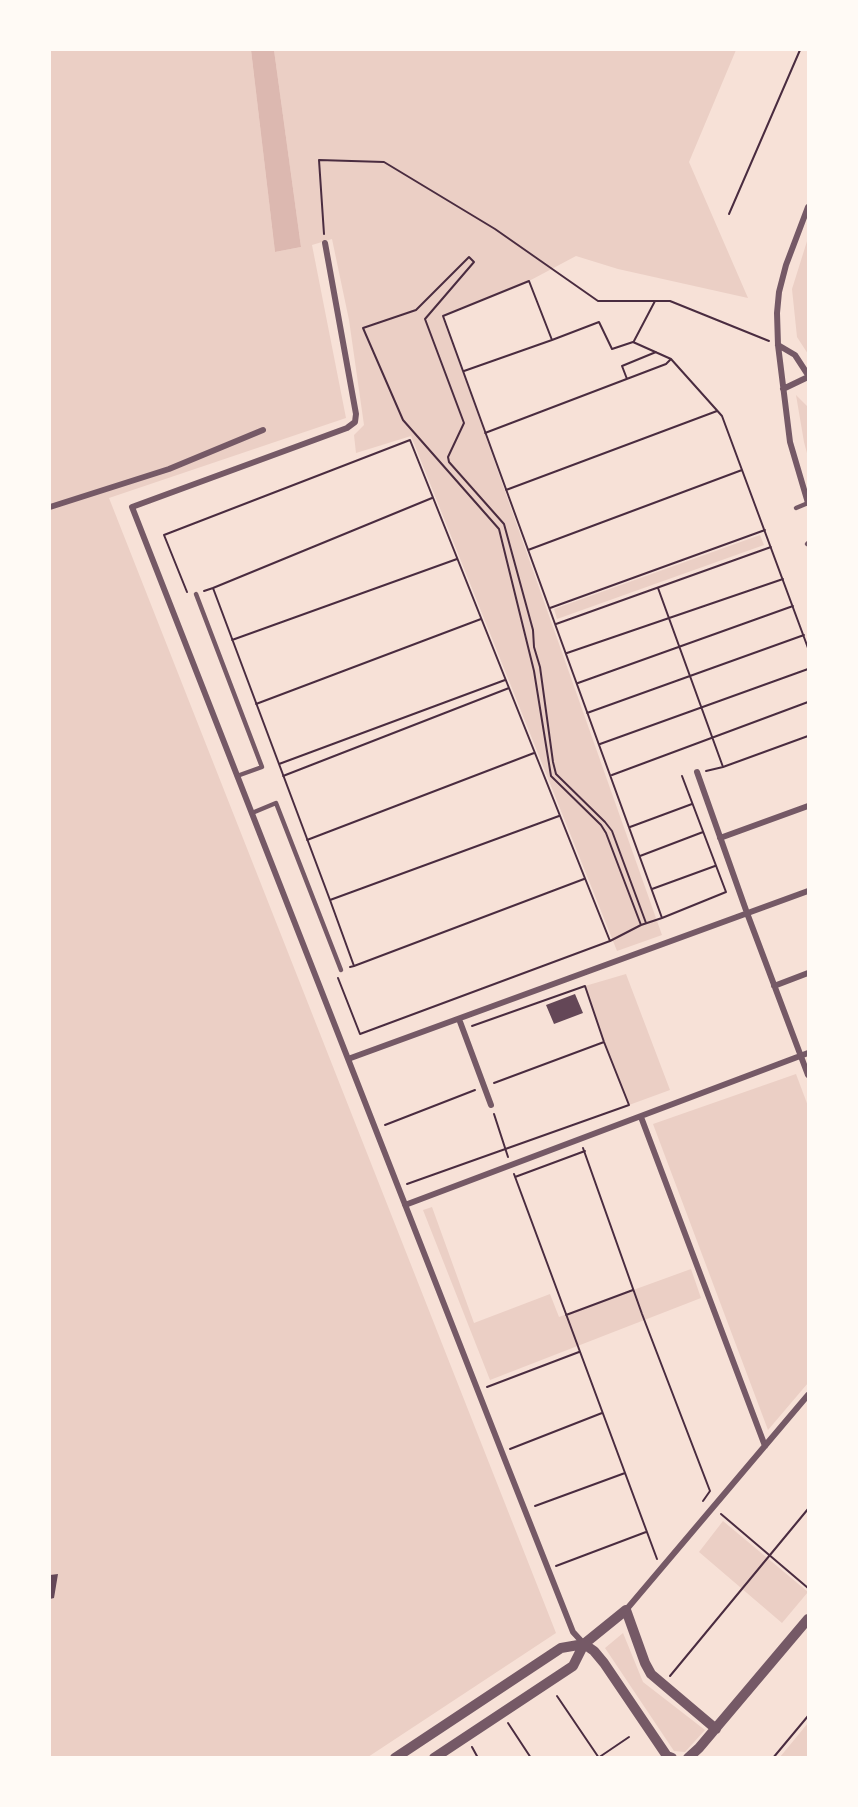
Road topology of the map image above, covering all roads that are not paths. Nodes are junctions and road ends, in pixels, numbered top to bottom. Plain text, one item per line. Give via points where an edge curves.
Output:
1 (808, 207) edge
2 (325, 243) road end
3 (778, 345) junction
4 (808, 376) edge
5 (783, 389) junction
6 (263, 430) dead end
7 (808, 503) edge
8 (50, 507) edge
9 (796, 508) dead end
10 (196, 594) road end
11 (697, 772) road end
12 (237, 776) junction
13 (808, 806) edge
14 (252, 813) junction
15 (720, 838) junction
16 (808, 891) edge
17 (747, 913) junction
18 (341, 970) road end
19 (808, 973) edge
20 (774, 986) junction
21 (459, 1019) junction
22 (808, 1053) edge
23 (801, 1056) junction
24 (348, 1059) junction
25 (808, 1076) edge
26 (491, 1105) road end
27 (641, 1117) junction
28 (405, 1205) junction
29 (808, 1395) edge
30 (765, 1446) junction
31 (626, 1610) junction
32 (808, 1619) edge
33 (584, 1644) junction
34 (716, 1729) junction
35 (395, 1758) edge
36 (434, 1758) edge
37 (672, 1758) edge
38 (688, 1758) edge

1 - 3 street via 779,292
2 - 12 street via 355,422 132,507
3 - 4 street via 795,355
3 - 5 street
4 - 5 street
5 - 7 street via 790,442
6 - 8 street via 169,469
7 - 9 lane
10 - 12 lane via 262,767
11 - 15 street
12 - 14 street
13 - 15 street
14 - 18 lane via 276,803
14 - 24 street
15 - 17 street
16 - 17 street
17 - 20 street
17 - 21 street
19 - 20 street
20 - 23 street
21 - 24 street
21 - 26 street
22 - 23 street
23 - 25 street
23 - 27 street
24 - 28 street
27 - 28 street
27 - 30 street
28 - 33 street via 573,1632
29 - 30 street
30 - 31 street
31 - 33 street
31 - 34 street via 651,1674
32 - 34 street
33 - 35 street via 561,1648
33 - 36 street via 573,1666
33 - 37 street via 604,1663
34 - 38 street

